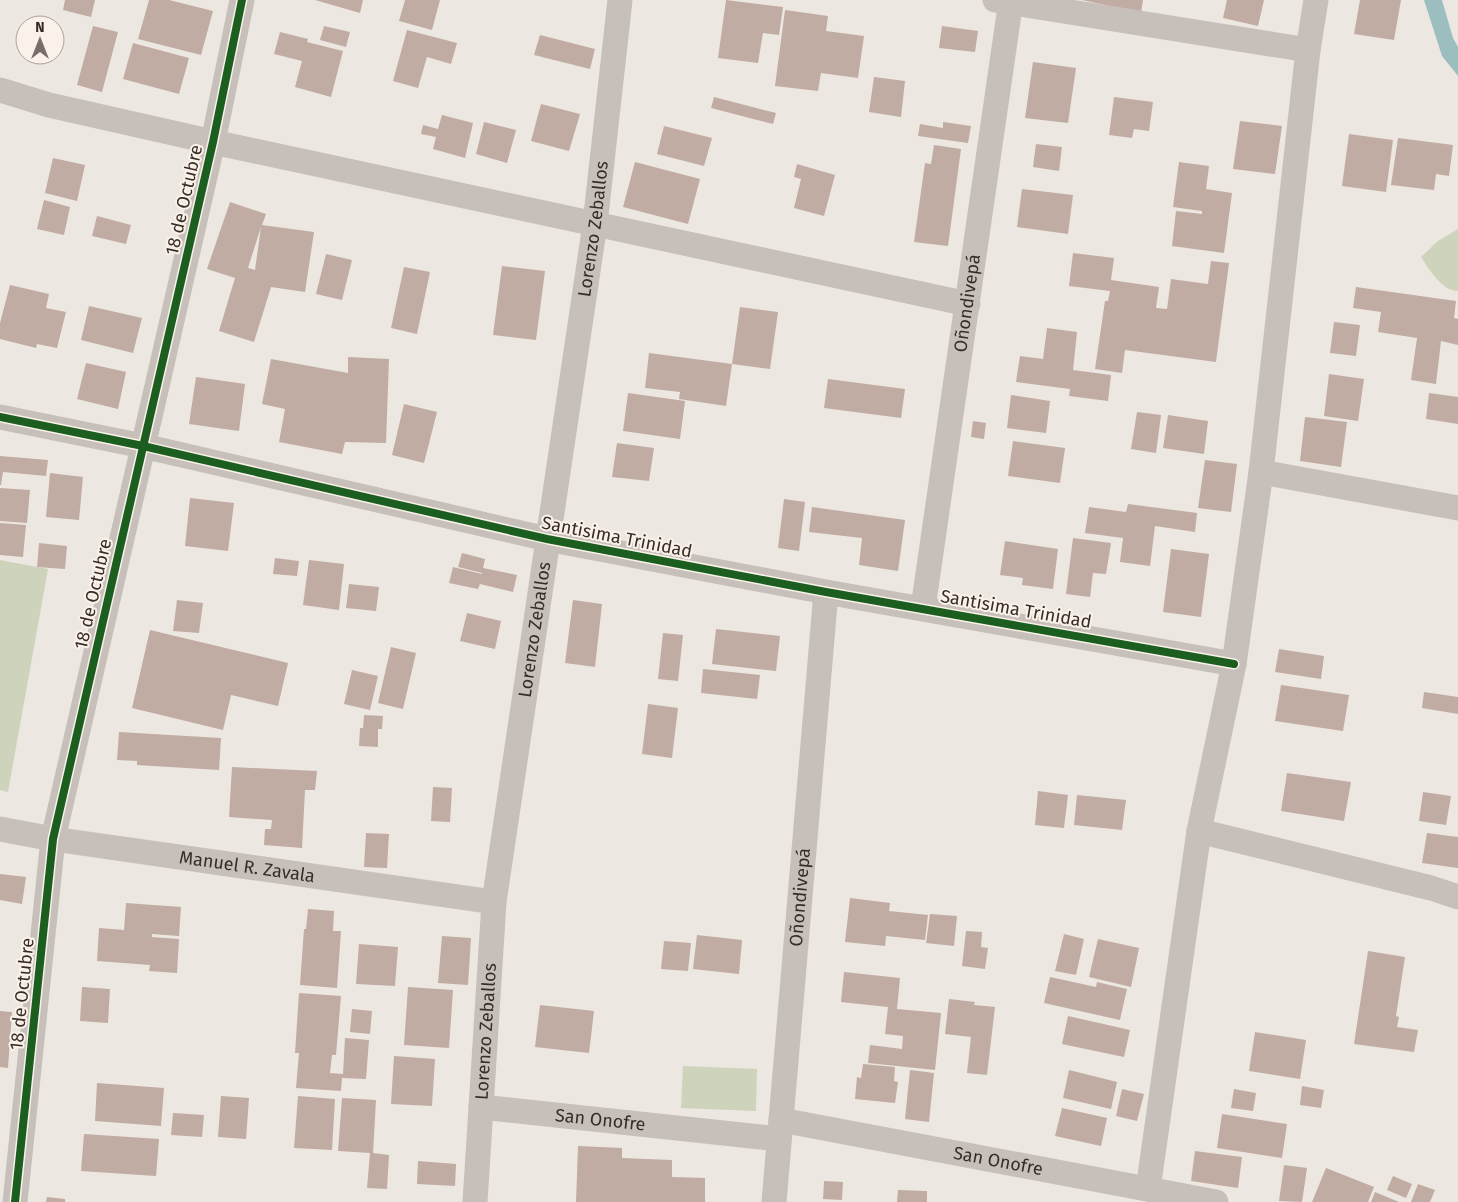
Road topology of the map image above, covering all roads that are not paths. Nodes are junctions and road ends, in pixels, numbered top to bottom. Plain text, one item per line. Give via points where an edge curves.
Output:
1 (242, 0) edge
2 (620, 0) edge
3 (1316, 0) edge
4 (1005, 1) edge
5 (1308, 50) junction
6 (0, 90) edge
7 (213, 142) junction
8 (595, 224) junction
9 (968, 304) junction
10 (0, 417) edge
11 (143, 446) junction
12 (1261, 472) junction
13 (1458, 508) edge
14 (547, 539) junction
15 (826, 592) junction
16 (923, 608) junction
17 (1234, 664) junction
18 (0, 829) edge
19 (1199, 831) junction
20 (53, 840) junction
21 (1458, 897) edge
22 (494, 902) junction
23 (481, 1107) junction
24 (780, 1130) junction
25 (1148, 1189) junction
26 (15, 1202) edge
27 (475, 1202) edge
28 (774, 1202) edge
29 (1216, 1202) edge

1 - 7 street, 18 de Octubre
2 - 8 street, Lorenzo Zeballos
3 - 5 street
4 - 5 street
4 - 9 street, Oñondivepá
5 - 12 street
6 - 7 street via 49,105
7 - 8 street
7 - 11 street, 18 de Octubre
8 - 9 street
8 - 14 street, Lorenzo Zeballos
9 - 16 street, Oñondivepá
10 - 11 street, Santisima Trinidad
11 - 14 street, Santisima Trinidad
11 - 20 street, 18 de Octubre
12 - 13 street
12 - 17 street
14 - 15 street, Santisima Trinidad
14 - 22 street, Lorenzo Zeballos
15 - 16 street, Santisima Trinidad
15 - 24 street, Oñondivepá
16 - 17 street, Santisima Trinidad
17 - 19 street
18 - 20 street, Manuel R. Zavala
19 - 21 street
19 - 25 street
20 - 22 street, Manuel R. Zavala
20 - 26 street, 18 de Octubre
22 - 23 street, Lorenzo Zeballos
23 - 24 street, San Onofre
23 - 27 street, Lorenzo Zeballos
24 - 25 street, San Onofre
24 - 28 street, Oñondivepá
25 - 29 street, San Onofre

